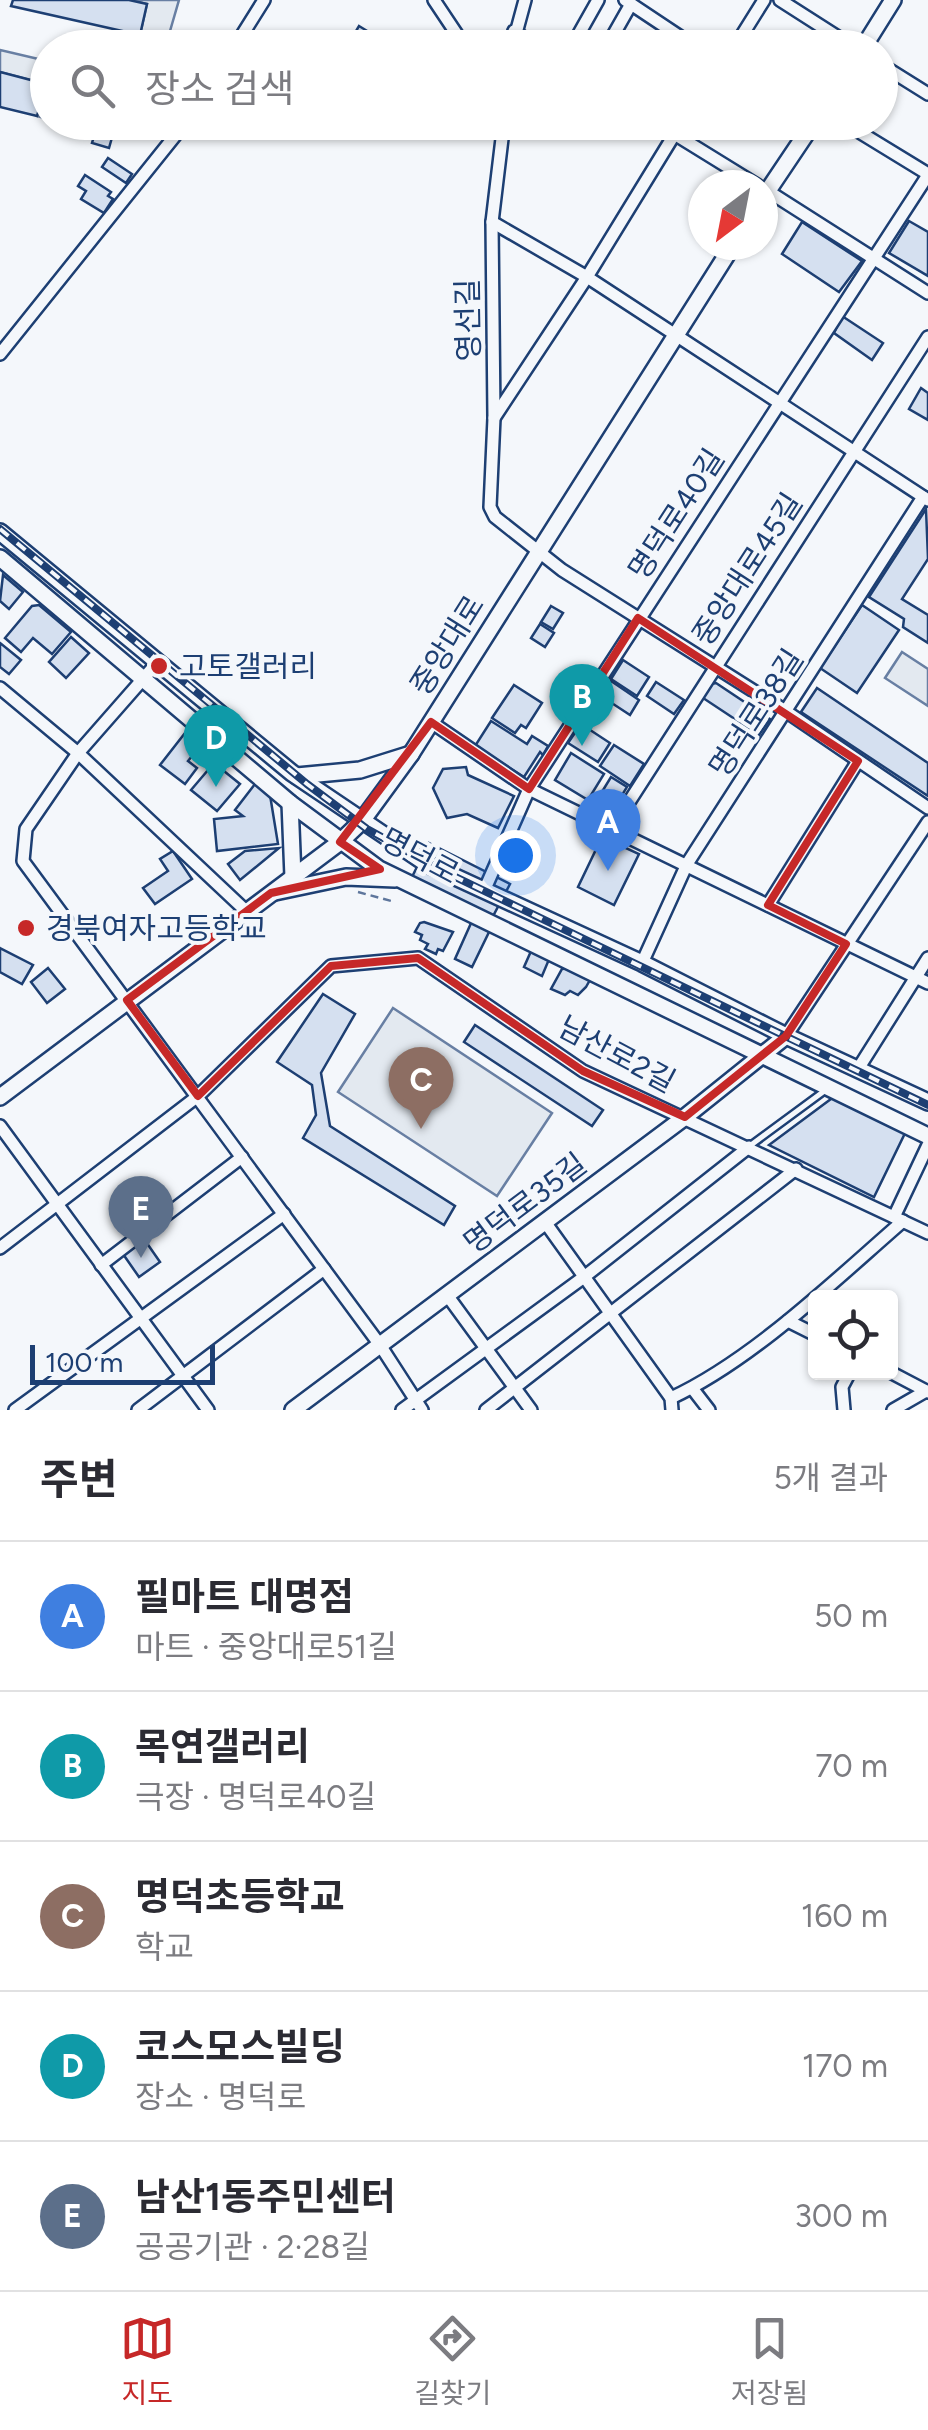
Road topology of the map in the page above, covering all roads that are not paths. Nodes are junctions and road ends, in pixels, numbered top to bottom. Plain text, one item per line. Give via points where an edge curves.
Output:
1 (264, 0) edge
2 (434, 0) edge
3 (526, 0) edge
4 (598, 0) edge
5 (764, 0) edge
6 (780, 0) edge
7 (893, 0) edge
8 (628, 2) edge
9 (245, 30) edge
10 (454, 30) edge
11 (514, 30) edge
12 (581, 30) edge
13 (615, 30) edge
14 (671, 30) edge
15 (745, 30) edge
16 (827, 30) edge
17 (874, 30) edge
18 (898, 75) edge
19 (928, 94) edge
20 (172, 140) edge
21 (502, 140) edge
22 (669, 140) edge
23 (682, 140) edge
24 (801, 140) edge
25 (872, 140) edge
26 (730, 170) edge
27 (778, 171) edge
28 (928, 175) edge
29 (778, 200) edge
30 (492, 222) junction
31 (873, 258) junction
32 (723, 260) edge
33 (587, 277) junction
34 (928, 293) edge
35 (675, 335) junction
36 (928, 337) edge
37 (0, 354) edge
38 (779, 402) junction
39 (494, 418) junction
40 (852, 451) junction
41 (926, 498) edge
42 (0, 532) edge
43 (539, 551) junction
44 (0, 558) edge
45 (638, 618) junction
46 (157, 662) junction
47 (714, 666) junction
48 (142, 680) junction
49 (0, 688) edge
50 (787, 712) junction
51 (431, 722) junction
52 (78, 753) junction
53 (410, 754) junction
54 (858, 761) junction
55 (296, 776) junction
56 (529, 789) junction
57 (290, 803) junction
58 (928, 808) edge
59 (362, 821) junction
60 (928, 822) edge
61 (610, 830) junction
62 (340, 842) junction
63 (687, 864) junction
64 (293, 876) junction
65 (401, 880) junction
66 (484, 891) junction
67 (271, 893) junction
68 (768, 905) junction
69 (246, 911) junction
70 (846, 944) junction
71 (928, 958) edge
72 (642, 963) junction
73 (922, 980) edge
74 (127, 1000) junction
75 (786, 1036) junction
76 (761, 1056) junction
77 (858, 1069) junction
78 (828, 1088) junction
79 (198, 1096) junction
80 (0, 1098) edge
81 (928, 1102) edge
82 (685, 1117) junction
83 (0, 1126) edge
84 (928, 1136) edge
85 (928, 1145) edge
86 (749, 1147) junction
87 (242, 1157) junction
88 (796, 1169) junction
89 (56, 1204) junction
90 (284, 1214) junction
91 (898, 1219) junction
92 (545, 1222) junction
93 (928, 1233) edge
94 (0, 1248) edge
95 (102, 1265) junction
96 (324, 1269) junction
97 (584, 1277) junction
98 (447, 1295) junction
99 (612, 1315) junction
100 (140, 1318) junction
101 (788, 1321) junction
102 (808, 1331) edge
103 (380, 1346) junction
104 (487, 1348) junction
105 (182, 1376) junction
106 (898, 1376) edge
107 (846, 1380) edge
108 (516, 1387) junction
109 (692, 1388) junction
110 (927, 1391) edge
111 (672, 1404) edge
112 (418, 1406) edge
113 (15, 1410) edge
114 (138, 1410) edge
115 (208, 1410) edge
116 (293, 1410) edge
117 (402, 1410) edge
118 (486, 1410) edge
119 (531, 1410) edge
120 (709, 1410) edge
121 (844, 1410) edge
122 (893, 1410) edge

1 - 9 street
2 - 10 street
3 - 11 street
4 - 12 street
5 - 15 street
6 - 16 street
7 - 17 main road
8 - 13 street
8 - 14 street
18 - 19 street
20 - 37 street
21 - 30 street, 영선길
22 - 33 street
23 - 26 street
24 - 27 main road
25 - 28 street
28 - 31 street, 명덕로40길
29 - 31 street
30 - 33 street
30 - 39 street, 영선길
31 - 34 street
31 - 38 street, 명덕로40길
32 - 35 main road, 중앙대로
33 - 35 street
33 - 39 street
35 - 38 street
35 - 43 main road, 중앙대로
36 - 40 street, 중앙대로45길
38 - 40 street
38 - 45 street, 명덕로40길
39 - 43 street, 영선길 via 490,506
40 - 41 street
40 - 47 street, 중앙대로45길
41 - 50 street, 명덕로38길
42 - 46 main road, 명덕로
43 - 45 street
43 - 51 main road, 중앙대로
44 - 48 main road, 명덕로
45 - 47 street
45 - 56 street, 명덕로40길
46 - 48 street
46 - 55 main road, 명덕로
47 - 50 street
47 - 61 street, 중앙대로45길
48 - 52 street
48 - 57 main road, 명덕로
49 - 52 street
50 - 54 street
50 - 63 street, 명덕로38길
51 - 53 main road, 중앙대로
51 - 56 street
52 - 69 street
52 - 74 street via 26,829 23,861
53 - 55 main road via 360,770
53 - 59 main road, 중앙대로
54 - 58 street
54 - 68 street
55 - 59 main road, 명덕로
56 - 61 street
56 - 66 street, 명덕로40길
57 - 62 main road, 명덕로
57 - 64 main road
59 - 62 main road, 중앙대로
59 - 66 main road, 명덕로
60 - 70 street
61 - 63 street
62 - 64 main road, 중앙대로
62 - 65 main road, 명덕로
63 - 68 street
63 - 72 street, 명덕로38길
64 - 67 main road, 중앙대로
65 - 67 main road via 346,877
65 - 76 main road, 명덕로
66 - 72 main road, 명덕로
67 - 69 main road, 중앙대로
68 - 70 street
69 - 74 main road, 중앙대로
70 - 73 street
70 - 75 street
71 - 73 street
72 - 75 main road, 명덕로
73 - 77 street
74 - 79 street
74 - 80 main road, 중앙대로
75 - 76 main road, 명덕로35길
75 - 77 main road, 명덕로
76 - 78 main road, 명덕로
76 - 82 main road, 명덕로35길
77 - 81 main road, 명덕로
78 - 84 main road, 명덕로
78 - 86 lane
79 - 82 street, 남산로2길 via 331,966 418,958 582,1071
79 - 87 street
79 - 89 street, 남산로2길
82 - 86 street, 남산로2길
82 - 92 main road, 명덕로35길
83 - 89 street
85 - 91 street
86 - 88 street, 남산로2길
86 - 97 street
87 - 90 street
87 - 95 street
88 - 91 street, 남산로2길
88 - 99 street
89 - 94 street, 남산로2길
89 - 95 street
90 - 96 street
90 - 100 street
91 - 93 street, 남산로2길
91 - 101 street
92 - 97 street
92 - 98 main road, 명덕로35길
95 - 100 street
96 - 103 street
96 - 105 street
97 - 99 street
97 - 104 street
98 - 103 main road, 명덕로35길
98 - 104 street
99 - 108 street
99 - 111 street
100 - 105 street
100 - 113 street
101 - 102 street
101 - 109 street
103 - 112 street
103 - 116 main road, 명덕로35길
104 - 108 street
104 - 112 street
105 - 114 street
105 - 115 street
106 - 110 street
107 - 121 street
108 - 118 street
108 - 119 street
109 - 111 street
109 - 120 street
110 - 122 street
112 - 117 street

